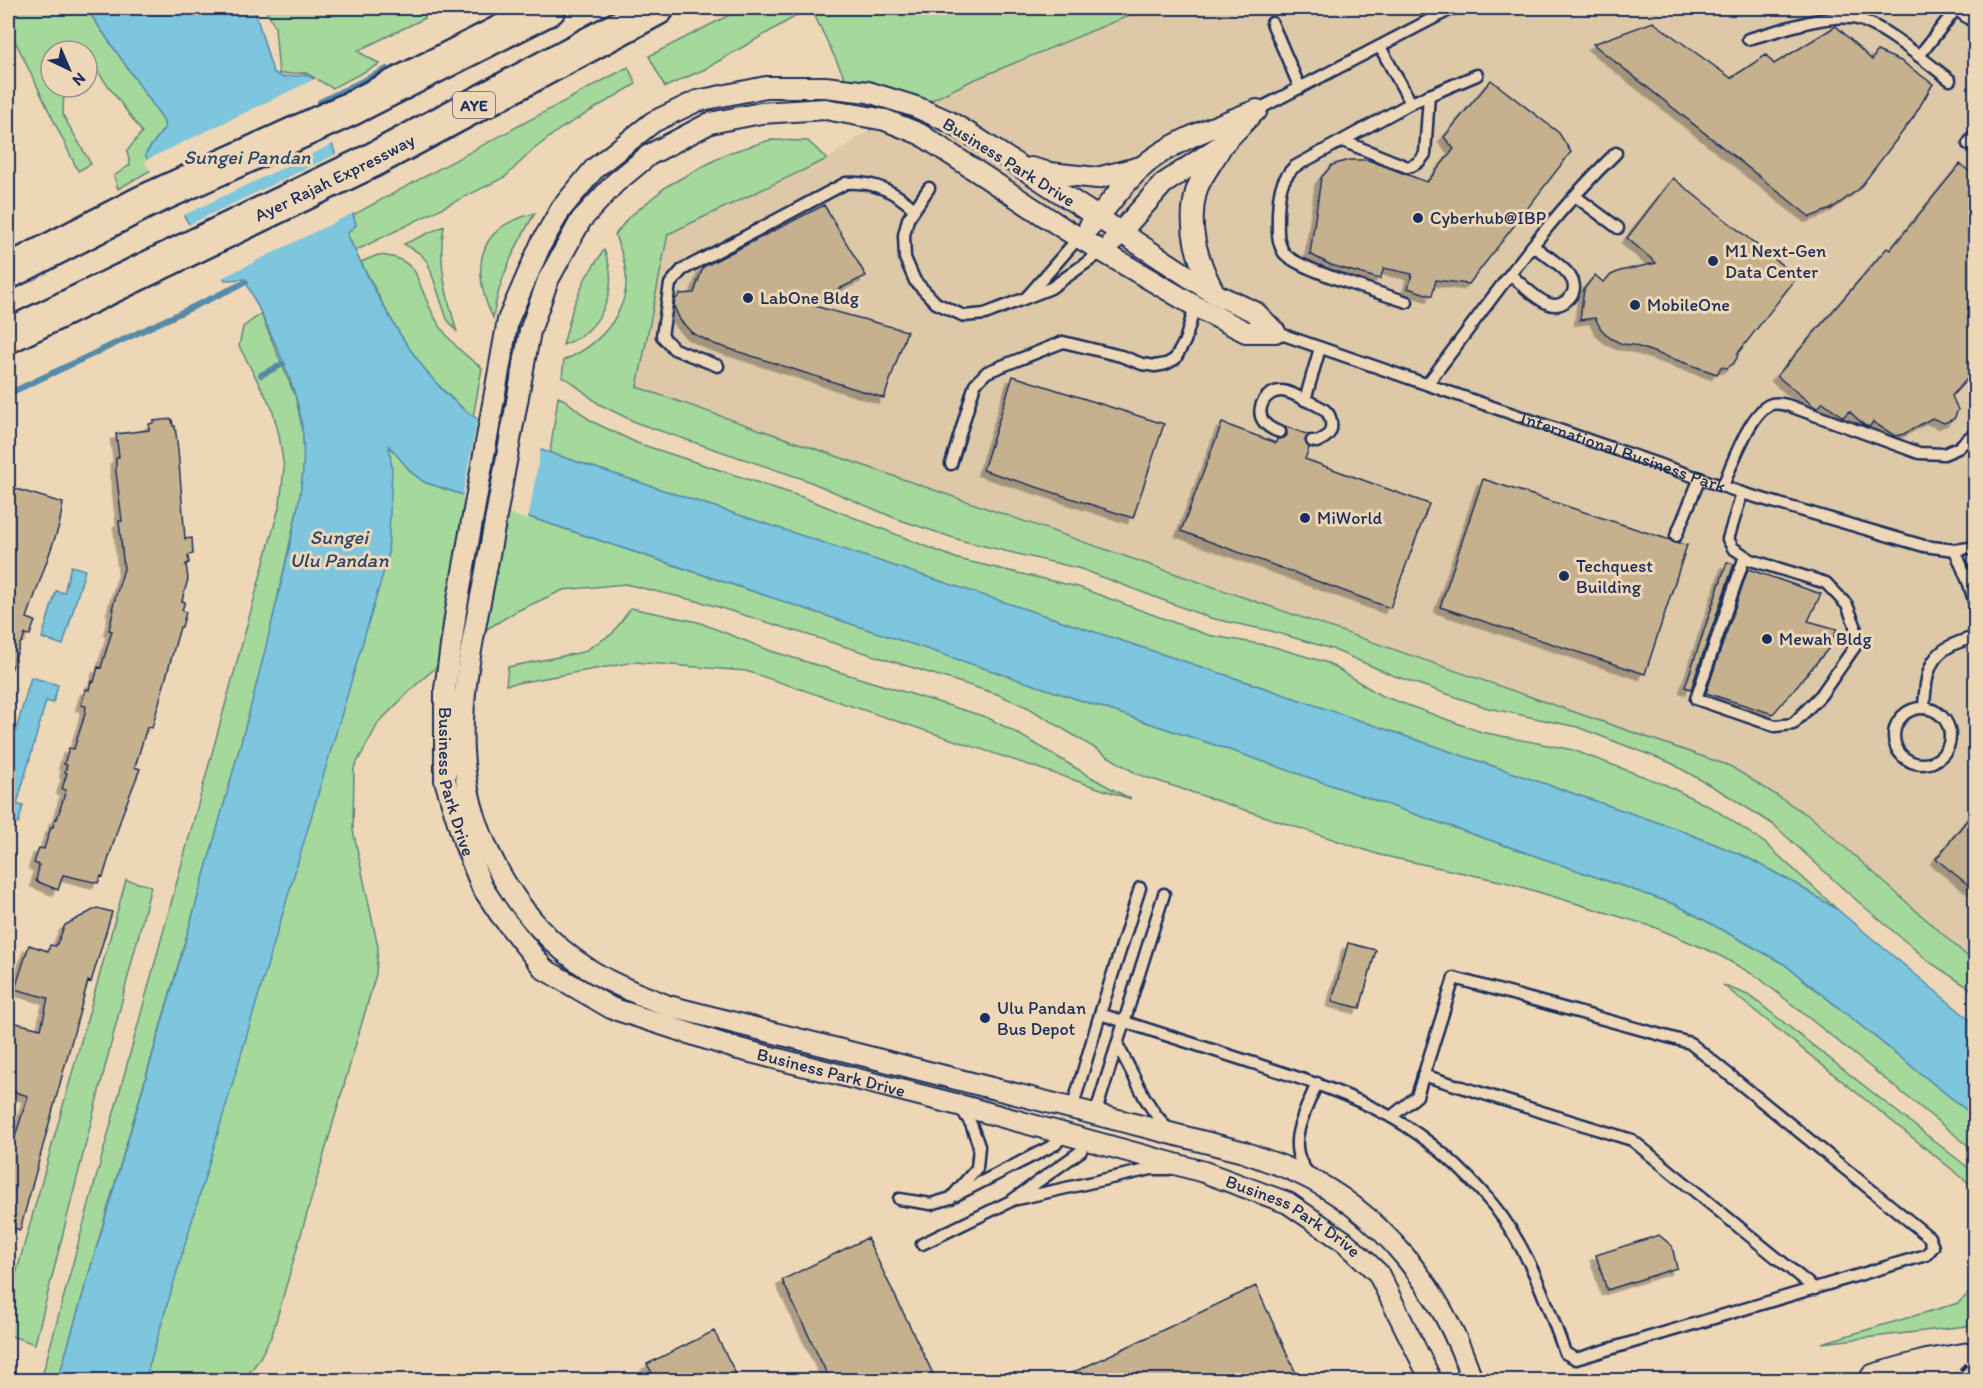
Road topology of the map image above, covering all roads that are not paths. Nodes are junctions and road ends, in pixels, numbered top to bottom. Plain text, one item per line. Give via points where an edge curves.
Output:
1 (549, 8) edge
2 (657, 8) edge
3 (1453, 8) edge
4 (1955, 8) edge
5 (1272, 23) dead end
6 (1976, 24) edge
7 (1748, 39) dead end
8 (1380, 47) junction
9 (1918, 56) junction
10 (1477, 75) dead end
11 (1950, 80) dead end
12 (1300, 88) junction
13 (1429, 95) junction
14 (1411, 103) junction
15 (1257, 110) junction
16 (1976, 134) edge
17 (1343, 141) junction
18 (1223, 144) junction
19 (1968, 144) dead end
20 (1616, 153) dead end
21 (1017, 165) junction
22 (1141, 167) junction
23 (929, 188) dead end
24 (1575, 196) junction
25 (914, 209) junction
26 (1098, 218) junction
27 (1618, 228) dead end
28 (1120, 233) junction
29 (1078, 237) junction
30 (1533, 246) junction
31 (1103, 251) junction
32 (8, 272) edge
33 (1511, 275) junction
34 (1215, 294) junction
35 (1027, 297) junction
36 (1407, 302) dead end
37 (1195, 306) junction
38 (1275, 332) junction
39 (8, 336) edge
40 (1320, 348) junction
41 (718, 366) dead end
42 (1428, 383) junction
43 (1305, 400) junction
44 (1280, 432) dead end
45 (1970, 437) dead end
46 (1312, 441) dead end
47 (951, 464) dead end
48 (1700, 478) junction
49 (1723, 486) junction
50 (1742, 493) junction
51 (1676, 536) dead end
52 (1976, 547) edge
53 (1955, 550) junction
54 (1745, 556) junction
55 (1976, 607) edge
56 (1976, 637) edge
57 (1924, 708) junction
58 (1140, 888) dead end
59 (1164, 894) dead end
60 (1100, 1014) junction
61 (1125, 1022) junction
62 (1117, 1044) junction
63 (1424, 1075) junction
64 (1317, 1083) junction
65 (959, 1105) junction
66 (1072, 1109) junction
67 (1095, 1115) junction
68 (1391, 1117) junction
69 (1064, 1133) junction
70 (1172, 1134) junction
71 (1085, 1139) junction
72 (1192, 1169) junction
73 (1318, 1184) junction
74 (951, 1198) junction
75 (899, 1199) dead end
76 (1011, 1201) junction
77 (922, 1244) dead end
78 (1815, 1289) junction
79 (1976, 1358) edge
80 (1431, 1380) edge
81 (1472, 1380) edge
82 (1876, 1380) edge

1 - 32 highway via 350,110 144,202
2 - 39 highway, Ayer Rajah Expressway / AYE via 371,161
3 - 8 lane
4 - 6 lane
4 - 9 lane
5 - 12 lane
7 - 9 lane via 1823,20 1853,18 1874,25
8 - 12 lane
8 - 14 lane
9 - 11 lane
10 - 13 lane
12 - 15 lane
13 - 14 lane
13 - 17 lane via 1425,154 1415,165 1407,167
14 - 17 lane
15 - 18 street
15 - 22 street via 1177,145
16 - 19 lane
17 - 36 lane via 1294,167 1285,176 1279,195 1278,237 1285,253 1300,265
18 - 28 street via 1163,184
18 - 34 street via 1196,191 1192,236 1202,270
20 - 24 lane
21 - 22 street via 1097,178
21 - 26 street, Business Park Drive
21 - 65 street, Business Park Drive via 950,122 868,92 766,87 697,101 653,122 595,168 561,209 508,320 445,689 445,780 464,842 482,887 544,969 611,1008 735,1048
22 - 26 street
23 - 25 lane
24 - 27 lane
24 - 30 lane
25 - 35 lane via 904,235 905,258 915,281 936,303 964,316 985,314
25 - 41 lane via 883,188 846,183 682,270 670,284 662,336 674,349
26 - 28 street, Business Park Drive
26 - 29 street
28 - 31 street
28 - 34 street, International Business Park
29 - 31 street, Business Park Drive
29 - 35 lane
29 - 66 street, Business Park Drive via 920,134 885,120 825,109 761,113 710,123 648,155 581,220 548,280 530,331 467,673 463,750 470,797 482,837 513,895 565,952 602,978 668,1006
30 - 33 lane
30 - 33 lane via 1569,272 1574,288 1570,298 1563,304 1546,303
31 - 35 lane via 1051,288
31 - 37 street, International Business Park
33 - 42 lane
34 - 38 street, International Business Park via 1255,312
37 - 38 street, International Business Park via 1246,332
37 - 47 lane via 1185,341 1175,359 1166,364 1142,364 1063,342 987,372 975,384
38 - 40 lane, International Business Park
40 - 42 lane, International Business Park
40 - 43 lane
42 - 48 lane, International Business Park
43 - 44 lane via 1286,391 1266,398 1260,409 1263,423
43 - 46 lane via 1324,409 1331,419 1331,431 1325,438
45 - 49 lane via 1944,454 1919,453 1787,405 1768,405 1738,447
48 - 49 lane, International Business Park
48 - 51 lane
49 - 50 lane, International Business Park
50 - 53 lane, International Business Park via 1924,546
50 - 54 lane via 1728,539
52 - 53 lane, International Business Park
53 - 55 lane
54 - 54 lane via 1826,583 1847,605 1856,625 1856,645 1821,695 1793,724 1775,726 1696,699
56 - 57 lane via 1945,647 1933,661
57 - 57 lane via 1943,718 1950,739 1940,758 1919,764 1900,755 1894,734 1904,715
58 - 60 lane
59 - 61 lane
60 - 61 lane
60 - 66 lane
61 - 62 lane
61 - 64 lane
62 - 67 lane
62 - 70 lane via 1149,1105
63 - 68 lane via 1417,1096
63 - 78 lane via 1632,1140
63 - 78 lane via 1454,978 1690,1043 1929,1237 1933,1247 1926,1255
64 - 68 lane
64 - 73 lane via 1295,1142 1302,1167
65 - 69 street, Business Park Drive
65 - 74 lane via 979,1146 977,1168
66 - 67 street, Business Park Drive
67 - 70 street, Business Park Drive
68 - 78 lane via 1461,1170 1495,1207 1522,1249 1565,1353 1576,1359
69 - 71 street, Business Park Drive
69 - 74 lane via 1056,1144
70 - 73 street, Business Park Drive via 1244,1152
71 - 72 street, Business Park Drive
71 - 76 lane via 1081,1151
72 - 76 lane via 1151,1169
72 - 80 street, Business Park Drive via 1288,1203 1344,1242 1378,1273
73 - 81 street, Business Park Drive via 1357,1209 1410,1264 1434,1297
74 - 75 lane via 931,1204
76 - 77 lane
79 - 82 main road

